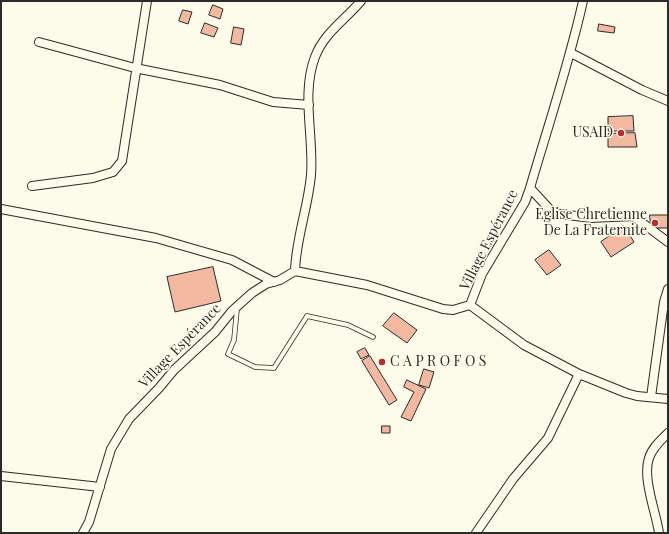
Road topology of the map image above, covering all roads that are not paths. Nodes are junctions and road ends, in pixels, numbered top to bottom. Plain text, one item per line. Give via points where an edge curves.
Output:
1 (147, 1) edge
2 (361, 1) edge
3 (583, 1) edge
4 (40, 42) dead end
5 (571, 53) junction
6 (135, 68) junction
7 (668, 101) edge
8 (309, 105) junction
9 (32, 186) dead end
10 (530, 188) junction
11 (1, 209) edge
12 (668, 242) edge
13 (295, 271) junction
14 (274, 282) junction
15 (668, 289) edge
16 (666, 301) edge
17 (470, 305) junction
18 (237, 306) junction
19 (373, 337) dead end
20 (579, 374) junction
21 (651, 397) junction
22 (668, 399) edge
23 (668, 433) edge
24 (1, 476) edge
25 (100, 487) junction
26 (83, 533) edge
27 (476, 533) edge
28 (659, 533) edge

1 - 6 street
2 - 8 street via 324,39 314,57 309,85
3 - 5 street, Village Espérance
4 - 6 street
5 - 7 street
5 - 10 street, Village Espérance
6 - 8 street via 213,84 273,102
6 - 9 street via 122,161 113,172 93,178
8 - 13 street via 311,174 295,253
10 - 12 street via 553,213 591,218 633,216
10 - 17 street, Village Espérance via 525,202 482,274
11 - 14 street via 156,238 232,260
13 - 14 street, Village Espérance
13 - 17 street, Village Espérance via 367,285 443,309 453,310
14 - 18 street, Village Espérance via 252,293
15 - 16 street
16 - 21 street
17 - 20 street via 524,345
18 - 19 lane via 234,340 228,354 255,367 274,368 307,316 348,325
18 - 25 street, Village Espérance via 215,332 174,370 129,419 111,449
20 - 21 street via 626,393
20 - 27 street via 548,438 513,479
21 - 22 street
23 - 28 street via 655,447 647,469
24 - 25 street
25 - 26 street, Village Espérance

